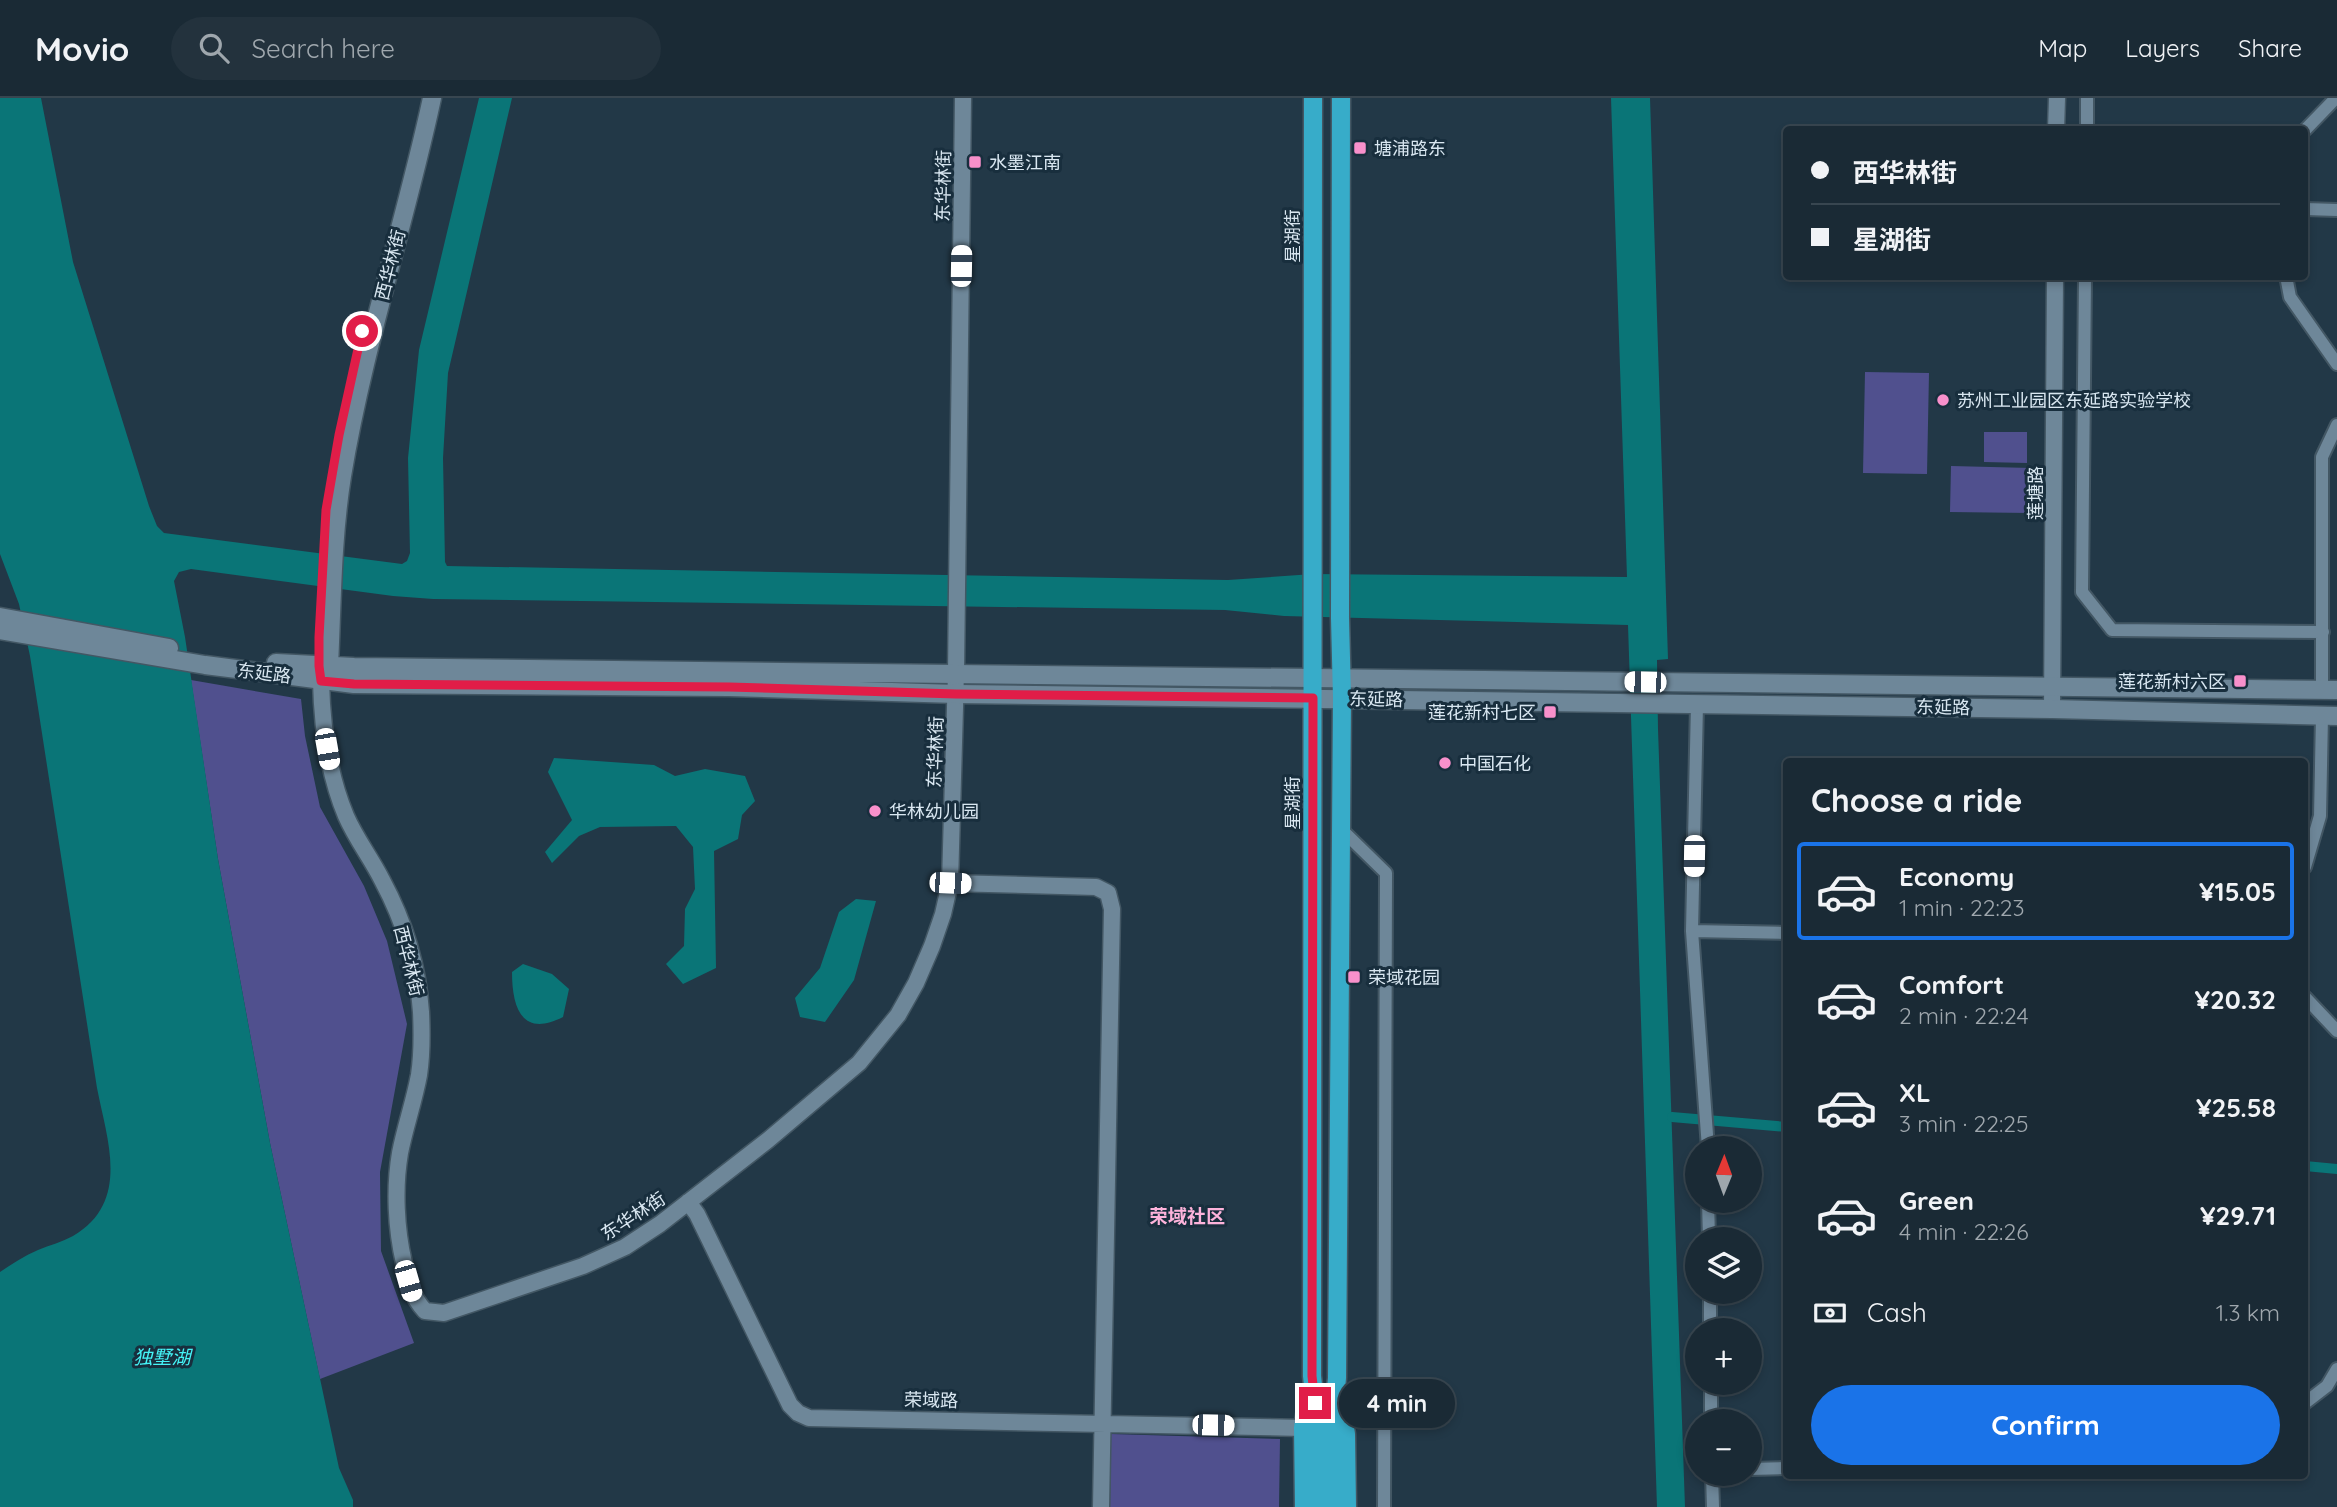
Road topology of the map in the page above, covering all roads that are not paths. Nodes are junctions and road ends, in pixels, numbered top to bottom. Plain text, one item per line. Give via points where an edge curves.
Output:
1 (420, 98) edge
2 (432, 98) edge
3 (963, 98) edge
4 (1313, 98) edge
5 (1341, 98) edge
6 (2057, 98) edge
7 (2087, 98) edge
8 (2336, 98) edge
9 (2056, 126) edge
10 (2087, 126) edge
11 (2308, 127) edge
12 (2308, 209) edge
13 (2337, 210) edge
14 (2055, 280) edge
15 (2085, 280) edge
16 (2287, 280) edge
17 (2337, 364) edge
18 (2337, 425) edge
19 (328, 553) junction
20 (0, 617) edge
21 (0, 630) edge
22 (2323, 632) junction
23 (204, 660) junction
24 (323, 671) junction
25 (956, 672) junction
26 (1312, 675) junction
27 (1342, 675) junction
28 (2053, 686) junction
29 (2330, 690) edge
30 (956, 694) junction
31 (1313, 698) junction
32 (1342, 698) junction
33 (1697, 704) junction
34 (2052, 709) junction
35 (2330, 716) edge
36 (1341, 829) junction
37 (2308, 857) edge
38 (950, 883) junction
39 (1692, 931) junction
40 (1783, 933) edge
41 (2308, 1000) edge
42 (2337, 1031) edge
43 (1708, 1136) edge
44 (688, 1202) junction
45 (412, 1295) joint
46 (2337, 1369) edge
47 (1312, 1376) junction
48 (1337, 1378) junction
49 (2308, 1401) edge
50 (1103, 1423) junction
51 (1303, 1428) junction
52 (1783, 1468) edge
53 (1762, 1469) edge
54 (1712, 1486) edge
55 (1101, 1507) edge
56 (1304, 1507) edge
57 (1318, 1507) edge
58 (1332, 1507) edge
59 (1347, 1507) edge
60 (1384, 1507) edge
61 (1713, 1507) edge

1 - 19 main road, 西华林街 via 339,435 326,510
2 - 19 main road, 西华林街 via 350,436
3 - 25 street, 东华林街
4 - 26 main road, 星湖街
5 - 27 main road
6 - 9 street
7 - 10 street
8 - 11 street
12 - 13 street
14 - 28 street, 莲塘路
15 - 22 street via 2082,592 2112,630
16 - 17 street via 2290,297
18 - 22 street via 2322,457
19 - 24 main road, 西华林街
20 - 23 main road, 东延路
21 - 23 main road, 东延路
22 - 29 street
23 - 24 main road, 东延路
24 - 25 main road, 东延路
24 - 30 main road, 东延路 via 354,684
24 - 45 street, 西华林街 via 324,734 336,788 360,844 392,900 418,986 421,1056 398,1171 399,1234
25 - 26 main road, 东延路
25 - 30 street, 东华林街
26 - 27 main road, 东延路
26 - 31 main road, 星湖街
27 - 28 main road, 东延路
27 - 32 main road
28 - 29 main road, 东延路
28 - 34 street, 莲塘路
30 - 31 main road, 东延路
30 - 38 street, 东华林街
31 - 32 main road, 东延路
31 - 47 main road, 星湖街
32 - 33 main road, 东延路
32 - 36 main road
33 - 34 main road, 东延路
33 - 39 street
34 - 35 main road, 东延路
35 - 37 street via 2320,816
36 - 48 main road
36 - 60 street via 1386,873
38 - 44 street, 东华林街 via 916,983 877,1042 859,1063
38 - 50 street via 1096,887 1108,893 1112,909
39 - 40 street
39 - 43 street
41 - 42 street
44 - 45 street, 东华林街 via 625,1247 558,1275 443,1313 425,1311
44 - 50 street, 荣域路 via 798,1413 809,1418
46 - 49 street via 2327,1386
47 - 51 main road
47 - 57 main road, 星湖街 via 1318,1430
48 - 58 main road
48 - 59 main road via 1346,1434
50 - 51 street, 荣域路
50 - 55 street
51 - 56 main road
52 - 53 street
54 - 61 street

